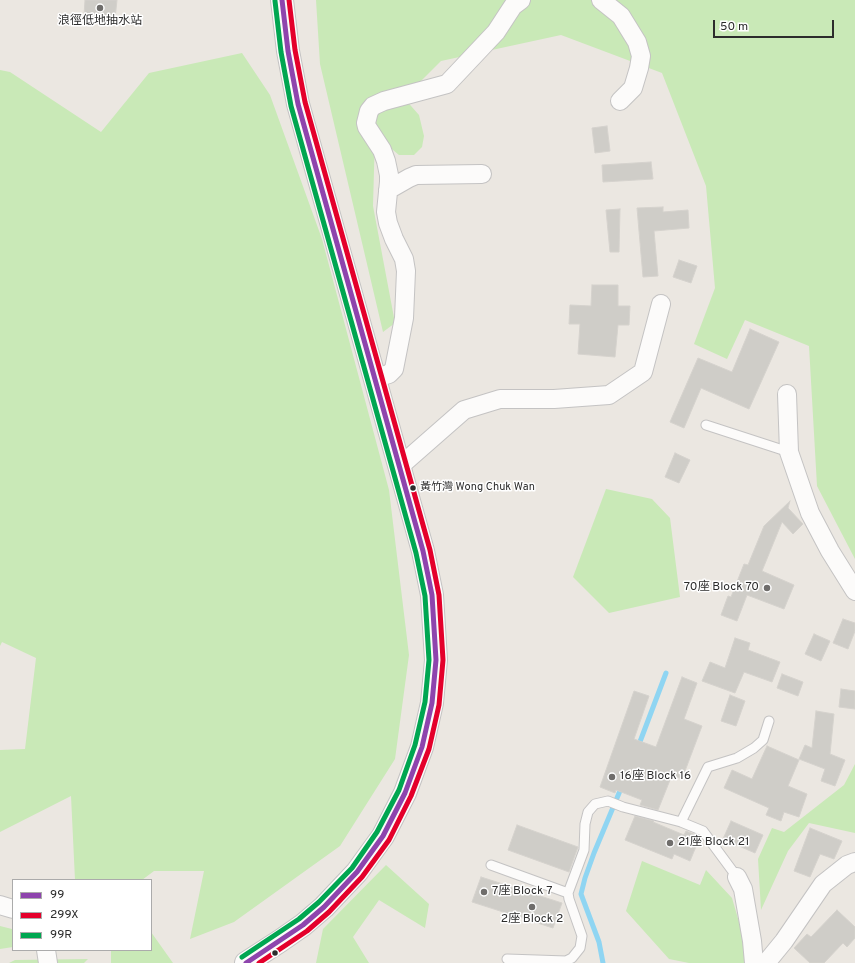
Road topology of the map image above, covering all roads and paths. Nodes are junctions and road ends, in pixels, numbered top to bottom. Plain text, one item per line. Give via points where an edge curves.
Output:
1 (282, 0) edge
2 (521, 0) edge
3 (601, 0) edge
4 (464, 80) dead end
5 (447, 84) junction
6 (620, 101) dead end
7 (482, 174) dead end
8 (388, 190) junction
9 (661, 304) dead end
10 (375, 378) junction
11 (787, 394) dead end
12 (706, 425) dead end
13 (790, 452) junction
14 (399, 467) junction
15 (855, 591) edge
16 (769, 721) dead end
17 (681, 822) junction
18 (855, 862) edge
19 (491, 865) dead end
20 (737, 877) joint
21 (568, 893) junction
22 (46, 951) edge
23 (507, 959) dead end
24 (48, 963) edge
25 (246, 963) edge
26 (754, 963) edge
27 (766, 963) edge

1 - 10 main road via 298,104
2 - 5 street via 496,32
3 - 6 street via 620,16 640,49 641,61 633,88
4 - 5 lane
5 - 8 street via 384,101 369,111 367,128 379,144 386,161
7 - 8 street via 416,176
8 - 10 street via 388,223 406,265 404,318 398,355 392,372
9 - 14 street via 643,372 609,395 500,399 464,410
10 - 14 main road
11 - 13 street
12 - 13 lane
13 - 15 street via 810,513
14 - 25 main road via 422,551 434,614 435,682 422,747 395,816 357,872 303,925
16 - 17 lane via 763,740 754,748 737,758 708,767
17 - 20 lane via 703,831
17 - 21 lane via 608,801 596,804 588,812 584,850
18 - 27 street via 847,865 823,884 784,942
19 - 21 lane
20 - 26 street via 743,889
21 - 23 lane via 582,936 576,954 566,961
22 - 24 street

